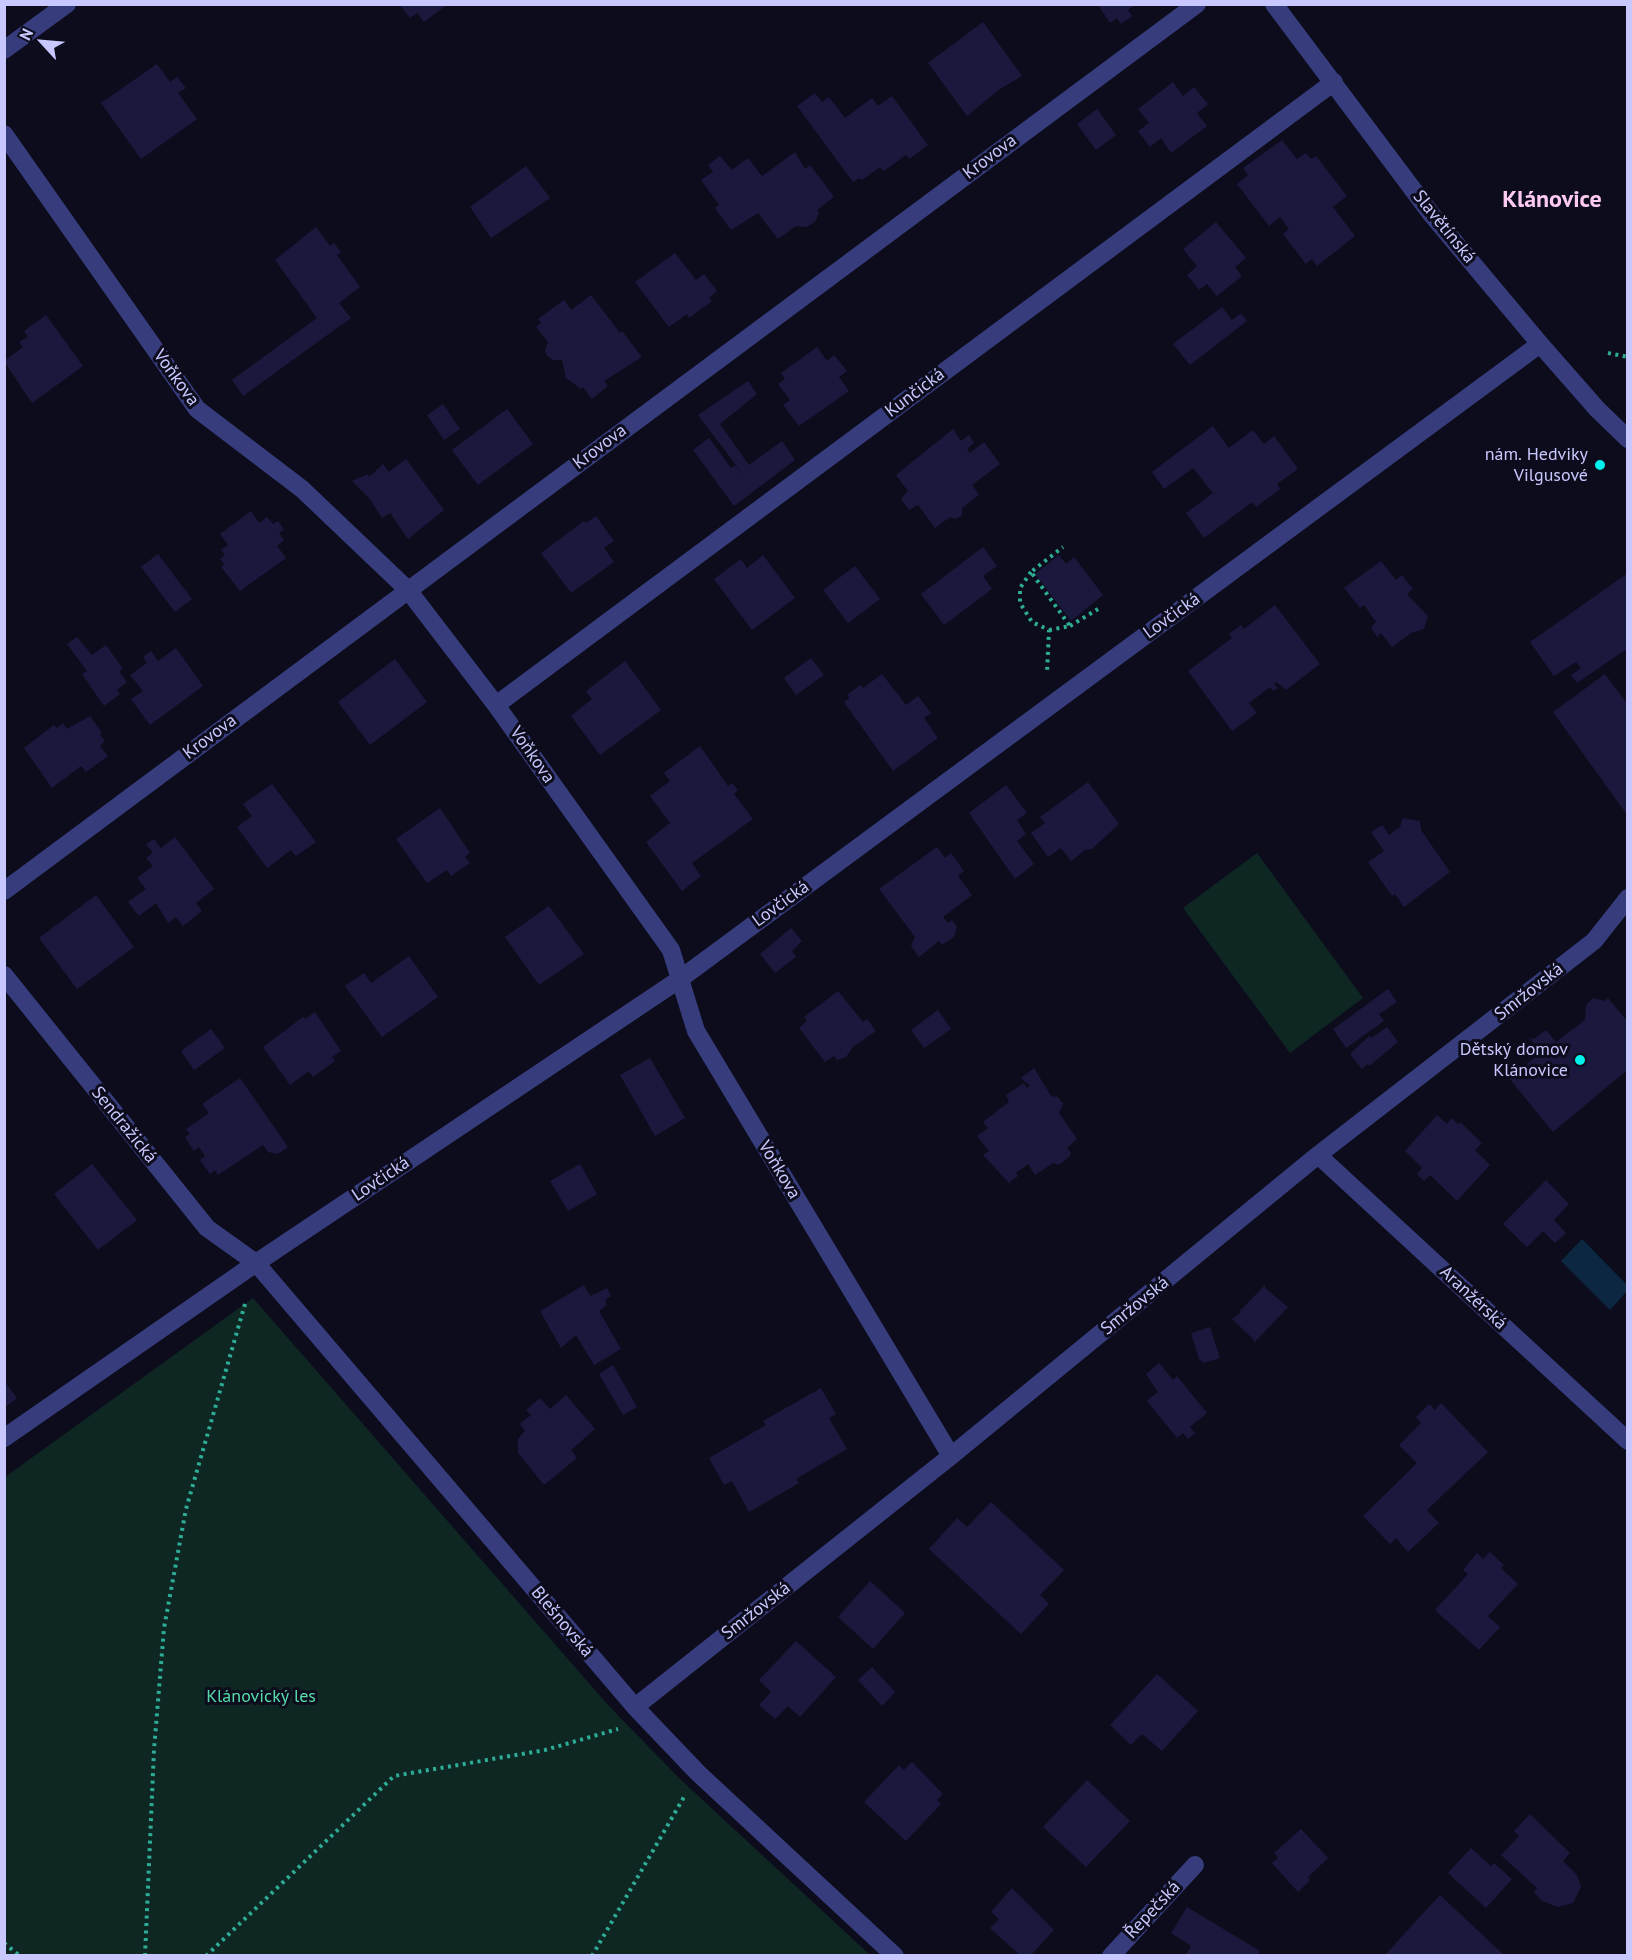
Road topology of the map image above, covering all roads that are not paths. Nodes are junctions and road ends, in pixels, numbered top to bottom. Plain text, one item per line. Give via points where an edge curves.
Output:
1 (67, 4) edge
2 (1197, 4) edge
3 (1274, 4) edge
4 (4, 50) edge
5 (1334, 82) junction
6 (4, 134) edge
7 (1540, 344) junction
8 (1628, 439) edge
9 (408, 590) junction
10 (496, 705) junction
11 (4, 891) edge
12 (1628, 898) edge
13 (4, 975) edge
14 (680, 978) junction
15 (1318, 1155) junction
16 (256, 1263) junction
17 (4, 1438) edge
18 (1628, 1441) edge
19 (951, 1456) junction
20 (635, 1707) junction
21 (1195, 1865) dead end
22 (895, 1956) edge
23 (1111, 1956) edge

1 - 4 street
2 - 9 street, Krovova
3 - 5 street, Slavětínská
5 - 7 street, Slavětínská via 1432,215
5 - 10 street, Kunčická
6 - 9 street, Voňkova via 197,408 302,489
7 - 8 street, Slavětínská
7 - 14 street, Lovčická
9 - 10 street, Voňkova
9 - 11 street, Krovova
10 - 14 street, Voňkova via 671,950
12 - 15 street, Smržovská via 1594,941
13 - 16 street, Sendražická via 207,1228
14 - 16 street, Lovčická
14 - 19 street, Voňkova via 696,1031
15 - 18 street, Aranžérská
15 - 19 street, Smržovská
16 - 17 street, Lovčická
16 - 20 street, Blešnovská
19 - 20 street, Smržovská
20 - 22 street, Blešnovská via 698,1773
21 - 23 street, Řepečská

